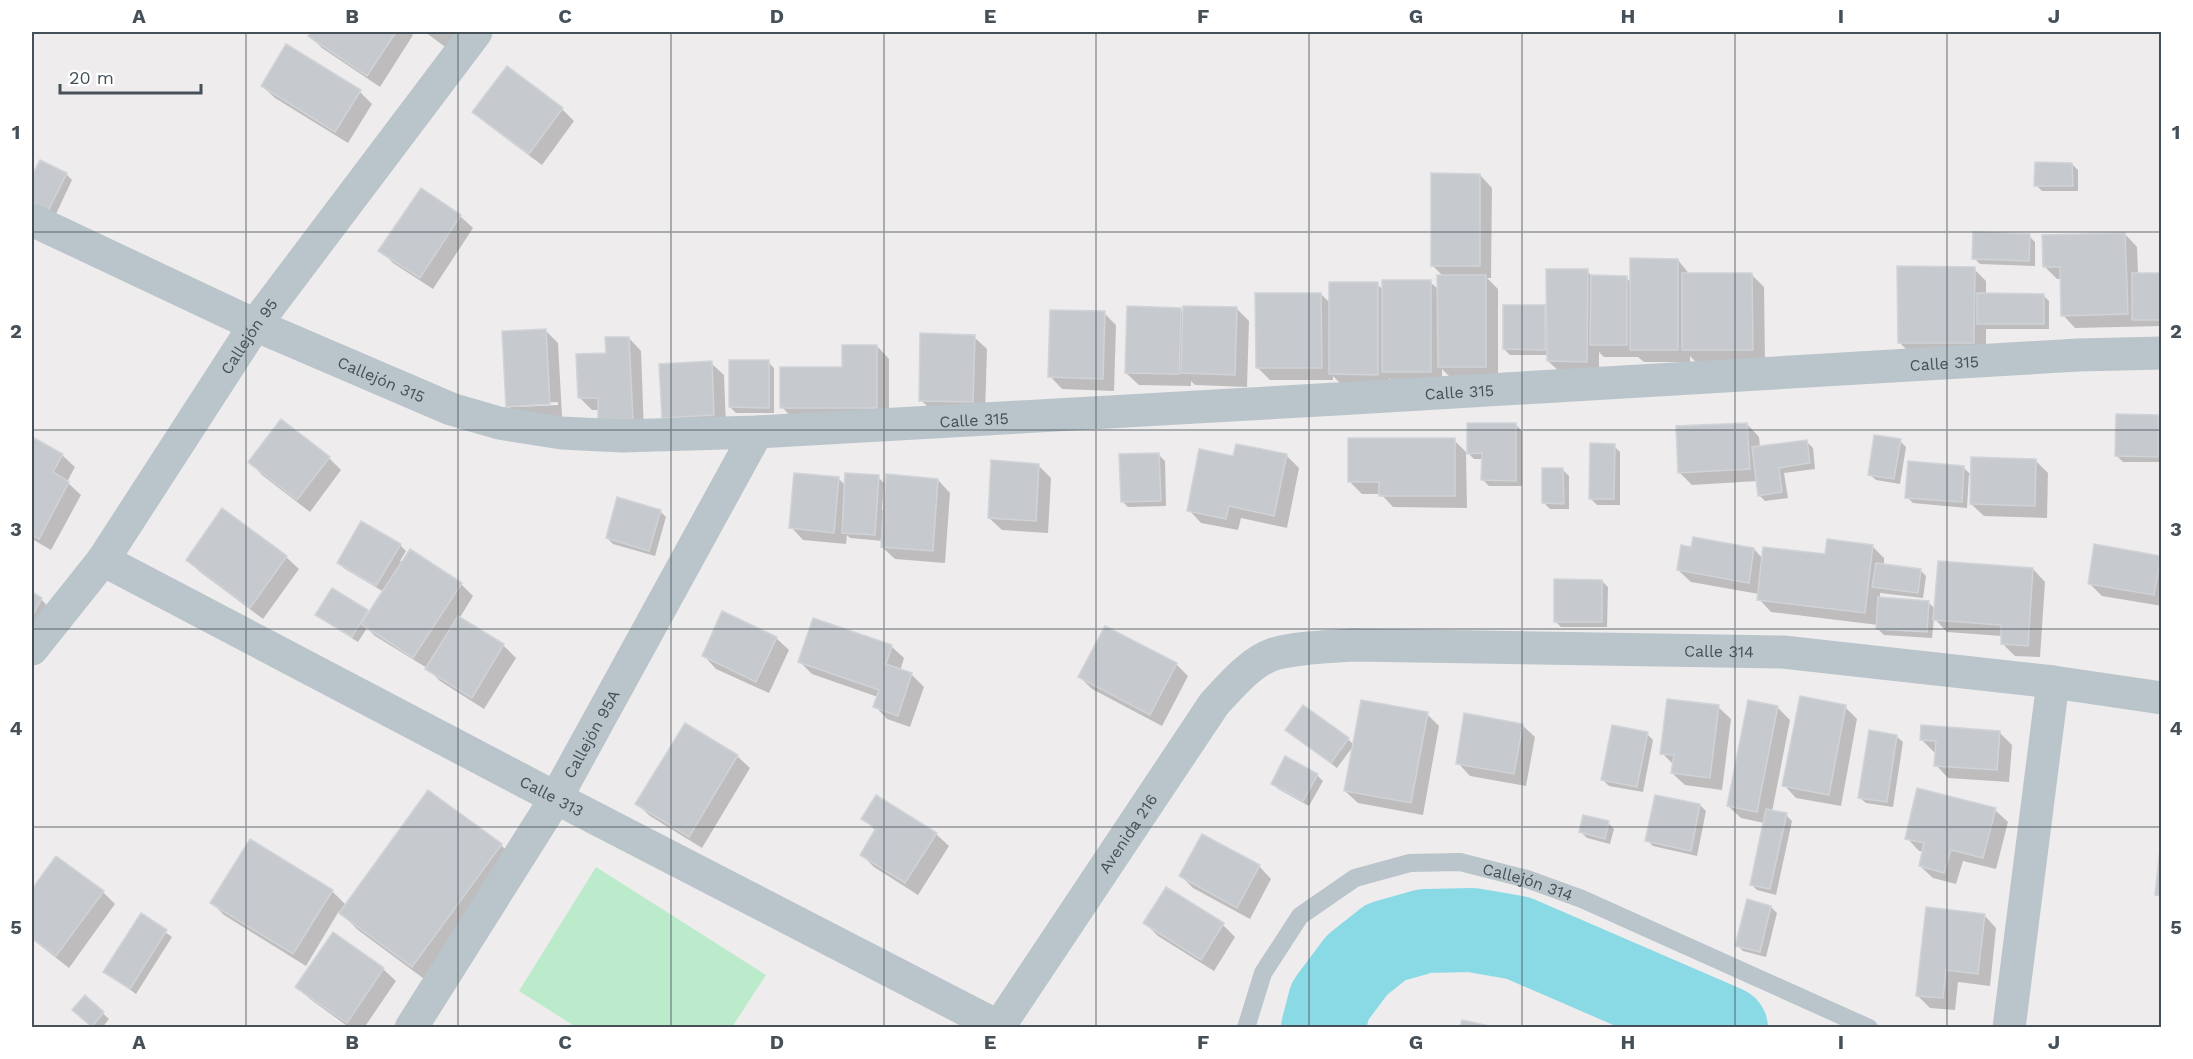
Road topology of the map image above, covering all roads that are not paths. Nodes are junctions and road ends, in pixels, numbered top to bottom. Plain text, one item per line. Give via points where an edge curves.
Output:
1 (476, 32) edge
2 (32, 220) edge
3 (255, 325) junction
4 (2162, 354) edge
5 (756, 432) junction
6 (103, 560) junction
7 (32, 649) edge
8 (1272, 655) joint
9 (2053, 682) junction
10 (2162, 698) edge
11 (556, 798) junction
12 (999, 1027) edge
13 (411, 1028) edge
14 (1246, 1028) edge
15 (1869, 1028) edge
16 (2008, 1028) edge

1 - 3 street, Callejón 95
2 - 3 street, Callejón 315
3 - 5 street, Callejón 315 via 451,409 499,423 562,433 622,436
3 - 6 street, Callejón 95
4 - 5 street, Calle 315 via 2078,355
5 - 11 street, Callejón 95A
6 - 7 street, Callejón 95
6 - 11 street, Calle 313
8 - 9 street, Calle 314 via 1353,645 1783,652
8 - 12 street, Avenida 216 via 1242,674 1214,704
9 - 10 street, Calle 314
9 - 16 street
11 - 12 street, Calle 313
11 - 13 street, Callejón 95A
14 - 15 lane, Callejón 314 via 1263,973 1300,916 1355,878 1410,863 1460,862 1527,879 1582,899

